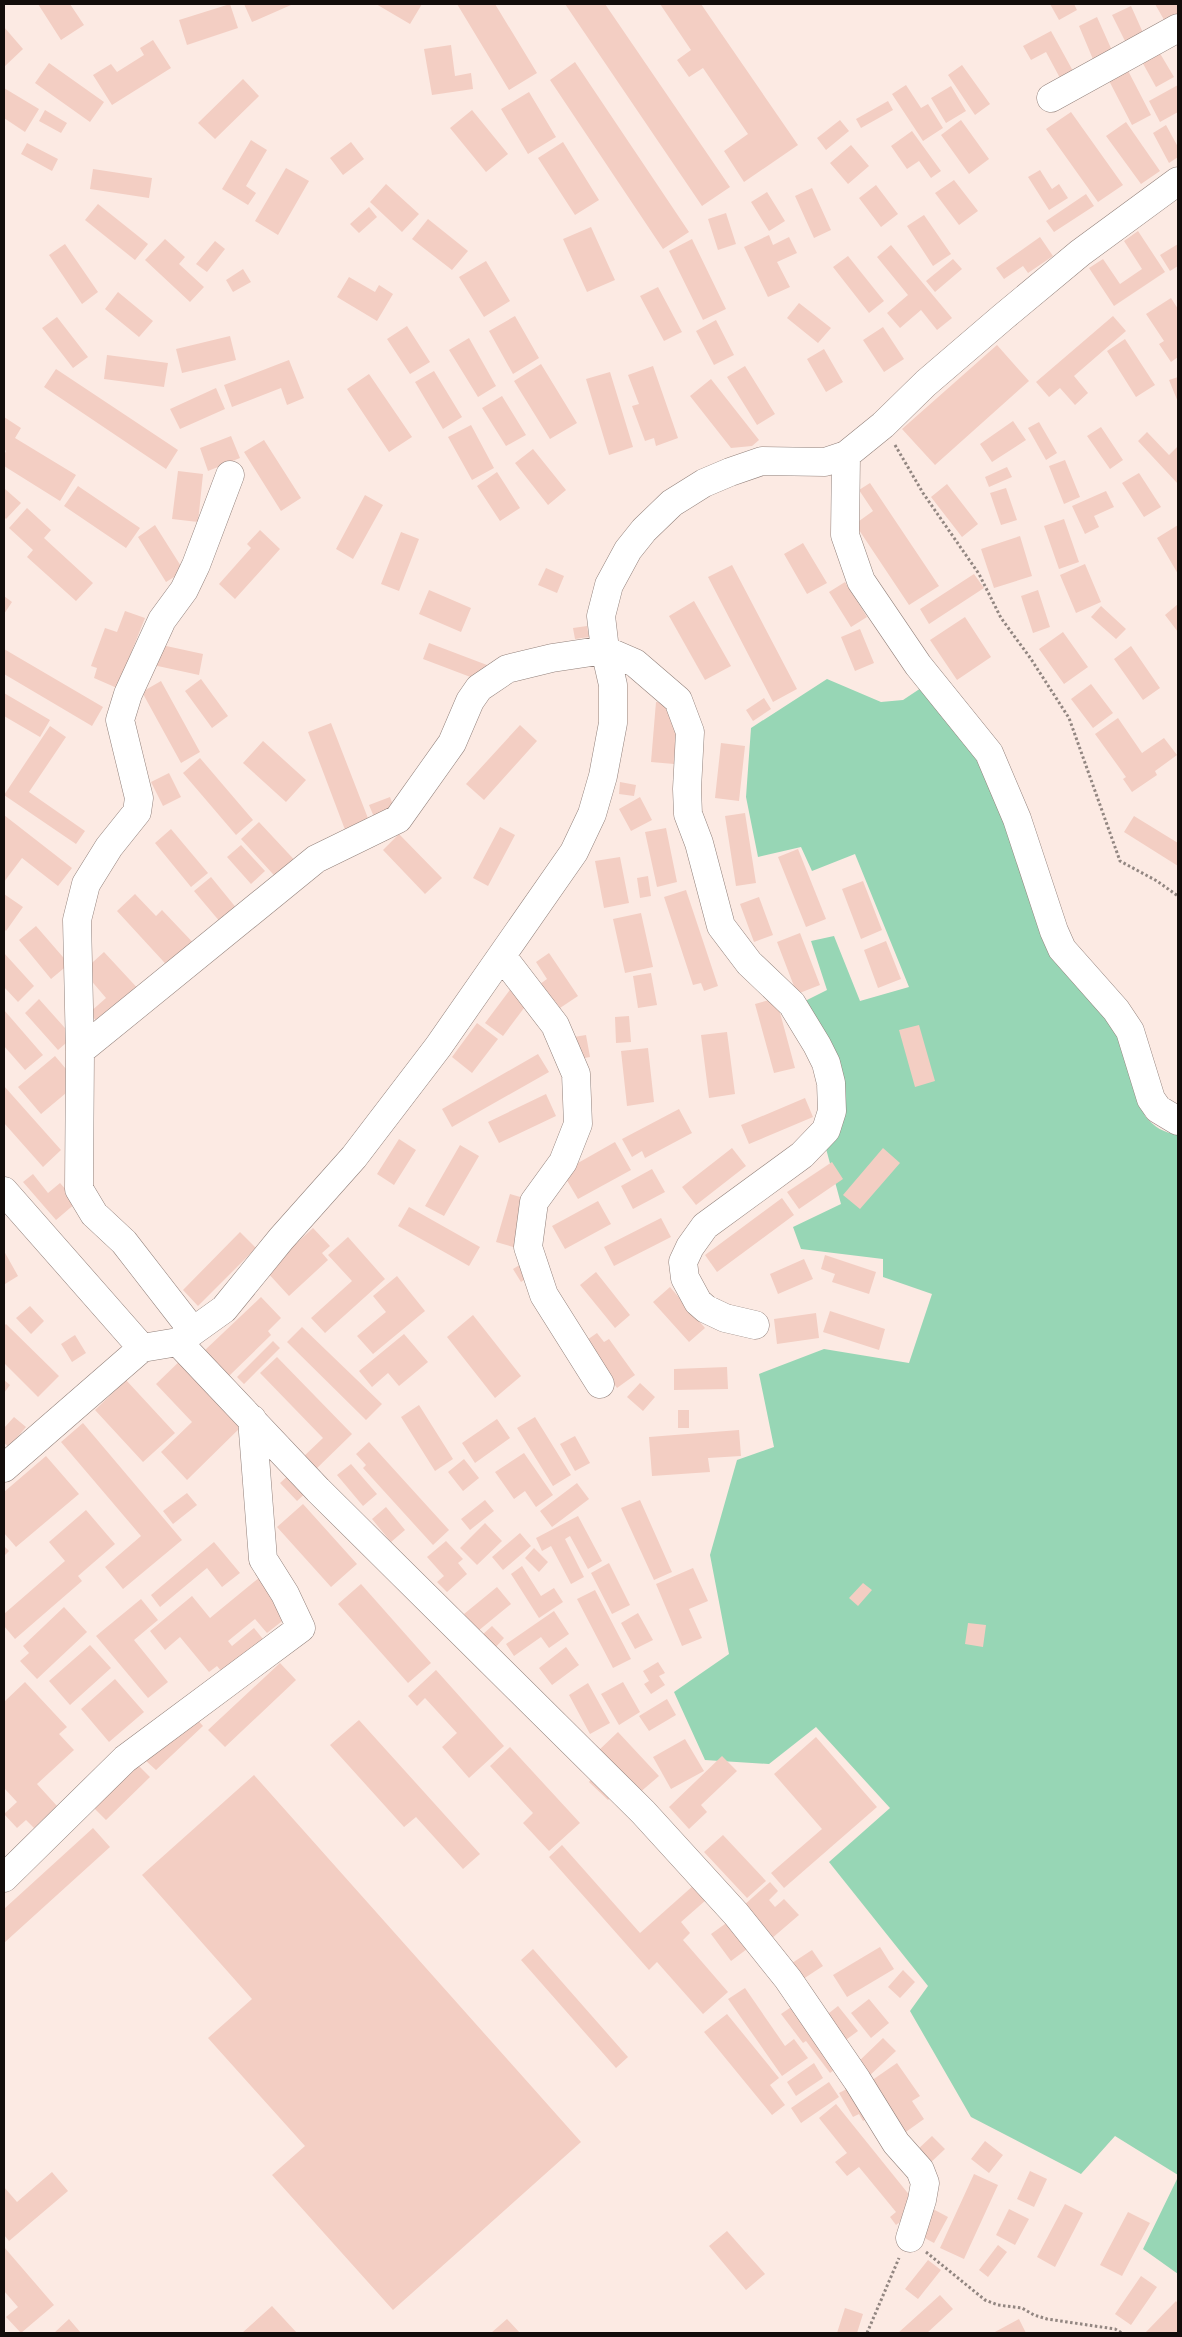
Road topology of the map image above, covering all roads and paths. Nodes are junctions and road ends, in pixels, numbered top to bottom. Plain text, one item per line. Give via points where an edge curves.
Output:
1 (1178, 28) edge
2 (1051, 98) dead end
3 (1178, 181) edge
4 (883, 425) junction
5 (846, 455) junction
6 (230, 476) dead end
7 (604, 650) junction
8 (1178, 896) edge
9 (502, 956) junction
10 (80, 1051) junction
11 (1178, 1121) edge
12 (4, 1191) edge
13 (755, 1325) dead end
14 (186, 1336) junction
15 (142, 1348) junction
16 (600, 1384) dead end
17 (252, 1419) junction
18 (4, 1468) edge
19 (4, 1878) edge
20 (910, 2238) junction
21 (867, 2333) edge
22 (1122, 2333) edge

1 - 2 street
3 - 4 street via 1080,253 926,383
4 - 5 street
4 - 8 path via 923,493 979,574 1001,618 1069,718 1120,861
5 - 7 street via 825,462 762,461 704,483 672,503 628,550 609,585 601,616
5 - 11 street via 845,535 861,581 918,665 989,753 1018,819 1062,949 1116,1010 1130,1031 1151,1099 1158,1109
6 - 10 street via 196,565 184,590 162,620 128,694 120,720 139,798 136,812 86,884 77,920
7 - 9 street via 613,685 613,723 592,814 574,852
7 - 10 street via 508,669 479,688 452,743 398,819 316,859
7 - 13 street via 635,663 678,700 690,732 686,789 688,814 722,926 748,963 792,1004 826,1063 831,1083 832,1111 826,1130 814,1145 705,1226 684,1262 685,1278 698,1302 725,1318
9 - 14 street via 354,1157 224,1309
9 - 16 street via 555,1025 576,1074 578,1124 562,1162 534,1202 528,1247 544,1295
10 - 14 street via 79,1189 94,1214 124,1242
12 - 15 street
14 - 15 street
14 - 17 street
15 - 18 street
17 - 19 street via 264,1559 301,1628 124,1759
17 - 20 street via 318,1490 643,1812 736,1914 788,1979 896,2143 920,2170 924,2183 922,2200
20 - 21 path via 896,2262
20 - 22 path via 984,2300 1022,2308 1034,2315 1115,2329

